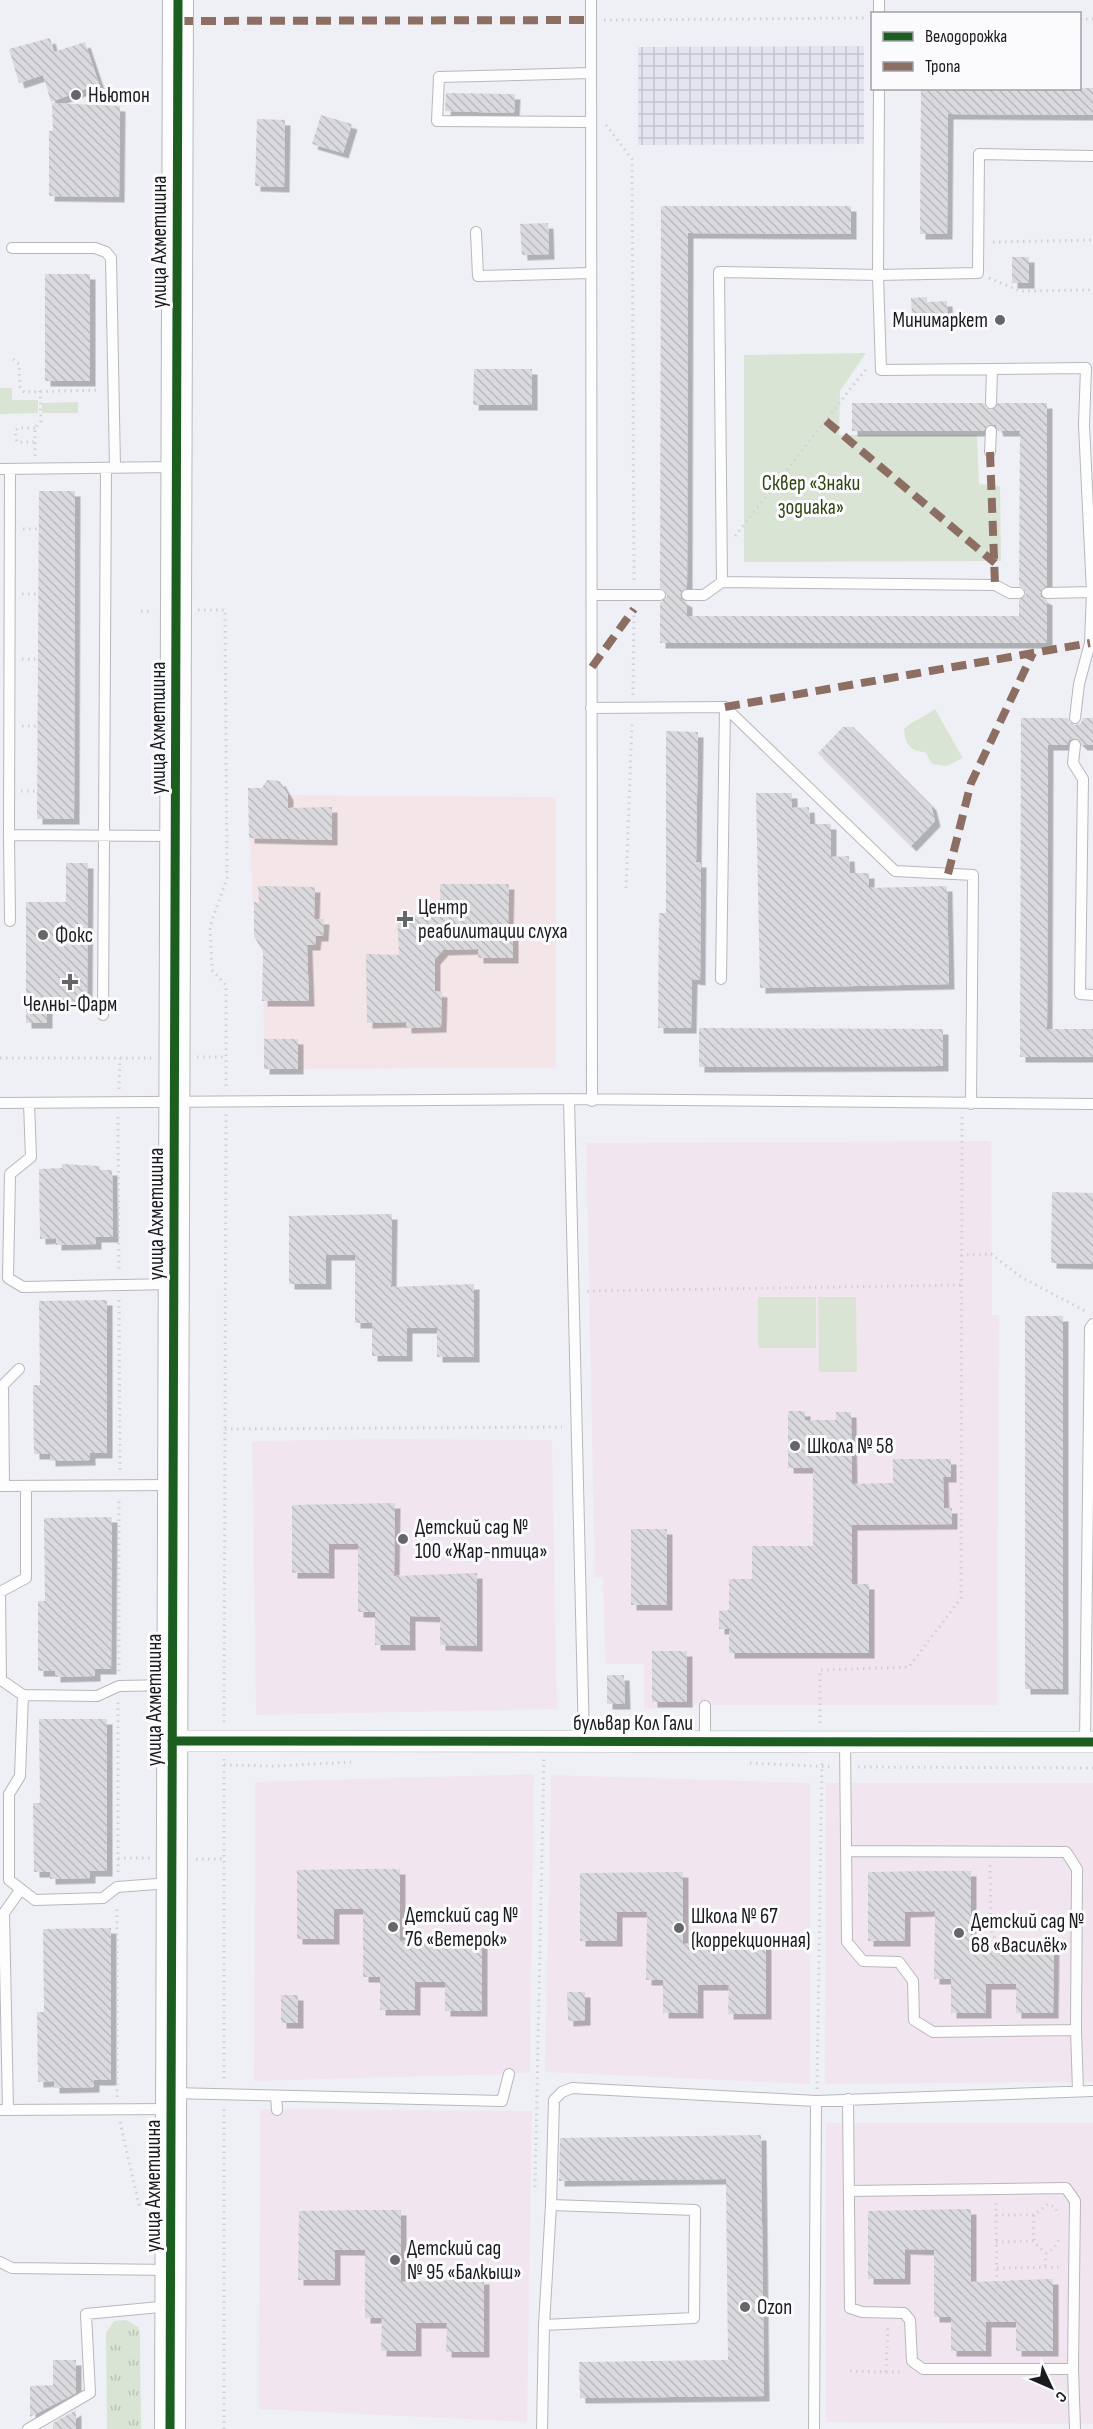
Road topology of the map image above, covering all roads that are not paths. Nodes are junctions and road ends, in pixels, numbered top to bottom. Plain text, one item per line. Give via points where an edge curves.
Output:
1 (178, 0) edge
2 (591, 0) edge
3 (591, 73) junction
4 (879, 90) edge
5 (591, 122) junction
6 (1093, 156) edge
7 (476, 232) dead end
8 (12, 248) dead end
9 (591, 273) junction
10 (878, 275) junction
11 (992, 369) junction
12 (991, 403) dead end
13 (1089, 425) edge
14 (991, 431) dead end
15 (990, 452) dead end
16 (176, 467) junction
17 (110, 468) junction
18 (5, 469) edge
19 (722, 582) junction
20 (1047, 592) dead end
21 (1092, 592) edge
22 (1019, 593) dead end
23 (593, 595) junction
24 (660, 595) dead end
25 (687, 595) dead end
26 (1089, 662) edge
27 (725, 707) junction
28 (591, 708) junction
29 (1074, 718) dead end
30 (1075, 745) dead end
31 (1088, 779) edge
32 (9, 836) junction
33 (104, 836) junction
34 (175, 836) junction
35 (10, 921) dead end
36 (721, 979) dead end
37 (1093, 995) edge
38 (103, 1015) dead end
39 (569, 1100) junction
40 (592, 1101) junction
41 (174, 1102) junction
42 (0, 1103) edge
43 (29, 1103) junction
44 (967, 1104) junction
45 (1093, 1104) edge
46 (174, 1284) junction
47 (1093, 1324) edge
48 (20, 1369) dead end
49 (173, 1485) junction
50 (2, 1486) edge
51 (26, 1486) junction
52 (172, 1685) junction
53 (23, 1695) junction
54 (705, 1706) dead end
55 (584, 1740) junction
56 (705, 1740) junction
57 (172, 1742) junction
58 (845, 1742) junction
59 (1089, 1742) edge
60 (847, 1851) junction
61 (172, 1883) junction
62 (21, 1889) junction
63 (1076, 2030) junction
64 (509, 2074) dead end
65 (1078, 2091) junction
66 (1093, 2091) edge
67 (276, 2096) junction
68 (848, 2099) junction
69 (171, 2101) junction
70 (816, 2102) junction
71 (4, 2110) edge
72 (277, 2110) dead end
73 (849, 2191) junction
74 (551, 2205) junction
75 (0, 2262) edge
76 (170, 2270) junction
77 (170, 2306) junction
78 (544, 2325) junction
79 (1073, 2369) junction
80 (28, 2429) edge
81 (170, 2429) edge
82 (542, 2429) edge
83 (814, 2429) edge
84 (1075, 2429) edge

1 - 16 street, улица Ахметшина
2 - 3 lane
3 - 5 lane
3 - 5 lane via 439,77 438,121
4 - 10 lane
5 - 9 lane
6 - 10 lane via 979,154 978,273
7 - 9 lane via 478,276
8 - 17 lane via 95,248 109,255 113,263
9 - 23 lane
10 - 11 lane via 881,370
10 - 19 lane via 719,272
11 - 12 lane
11 - 13 lane via 1086,368
13 - 21 lane
14 - 15 lane
16 - 17 lane
16 - 34 street, улица Ахметшина
17 - 18 lane
17 - 33 lane
18 - 32 lane
19 - 22 lane via 995,585
19 - 25 lane via 704,595
20 - 21 lane
21 - 26 lane
23 - 24 lane
23 - 28 lane
26 - 29 lane
27 - 28 lane
27 - 36 lane
27 - 44 lane via 895,871 973,875
28 - 40 lane
30 - 31 lane via 1072,763
31 - 37 lane via 1080,994
32 - 33 lane
32 - 35 lane
33 - 34 lane
33 - 38 lane
34 - 41 street, улица Ахметшина
39 - 40 lane
39 - 41 lane
39 - 55 lane
40 - 44 lane
41 - 43 lane
41 - 46 street, улица Ахметшина
42 - 43 lane
43 - 46 lane via 31,1157 10,1174 8,1278 23,1287
44 - 45 lane
46 - 49 street, улица Ахметшина
47 - 59 lane
48 - 50 lane via 3,1385
49 - 51 lane
49 - 52 street, улица Ахметшина
50 - 51 lane
51 - 53 lane via 26,1578 0,1592 1,1680
52 - 53 lane via 118,1686 97,1696
52 - 57 street, улица Ахметшина
53 - 62 lane via 20,1776 9,1794 9,1881
54 - 56 lane
55 - 56 street, бульвар Кол Гали
55 - 57 street, бульвар Кол Гали
56 - 58 street, бульвар Кол Гали
57 - 61 street, улица Ахметшина
58 - 59 street, бульвар Кол Гали
58 - 60 lane
60 - 63 lane via 848,1942 863,1961 899,1962 913,1981 914,2020 933,2032
60 - 63 lane via 1066,1852 1077,1869
61 - 62 lane via 117,1887 103,1898 35,1900
61 - 69 street, улица Ахметшина
62 - 71 lane via 4,1913
63 - 65 lane
64 - 67 lane via 502,2101
65 - 66 lane
65 - 68 lane
67 - 69 lane via 224,2094
67 - 72 lane
68 - 70 lane
68 - 73 lane
69 - 71 lane via 117,2109
69 - 76 street, улица Ахметшина
70 - 74 lane via 572,2088 554,2100
70 - 83 lane
73 - 79 lane via 850,2308 904,2313 910,2320 912,2361 923,2369
73 - 79 lane via 1066,2188 1075,2201
74 - 78 lane
74 - 78 lane via 695,2210 694,2318
75 - 76 lane via 12,2268
76 - 77 street, улица Ахметшина
77 - 80 lane via 86,2314 90,2393
77 - 81 street, улица Ахметшина
78 - 82 lane
79 - 84 lane

